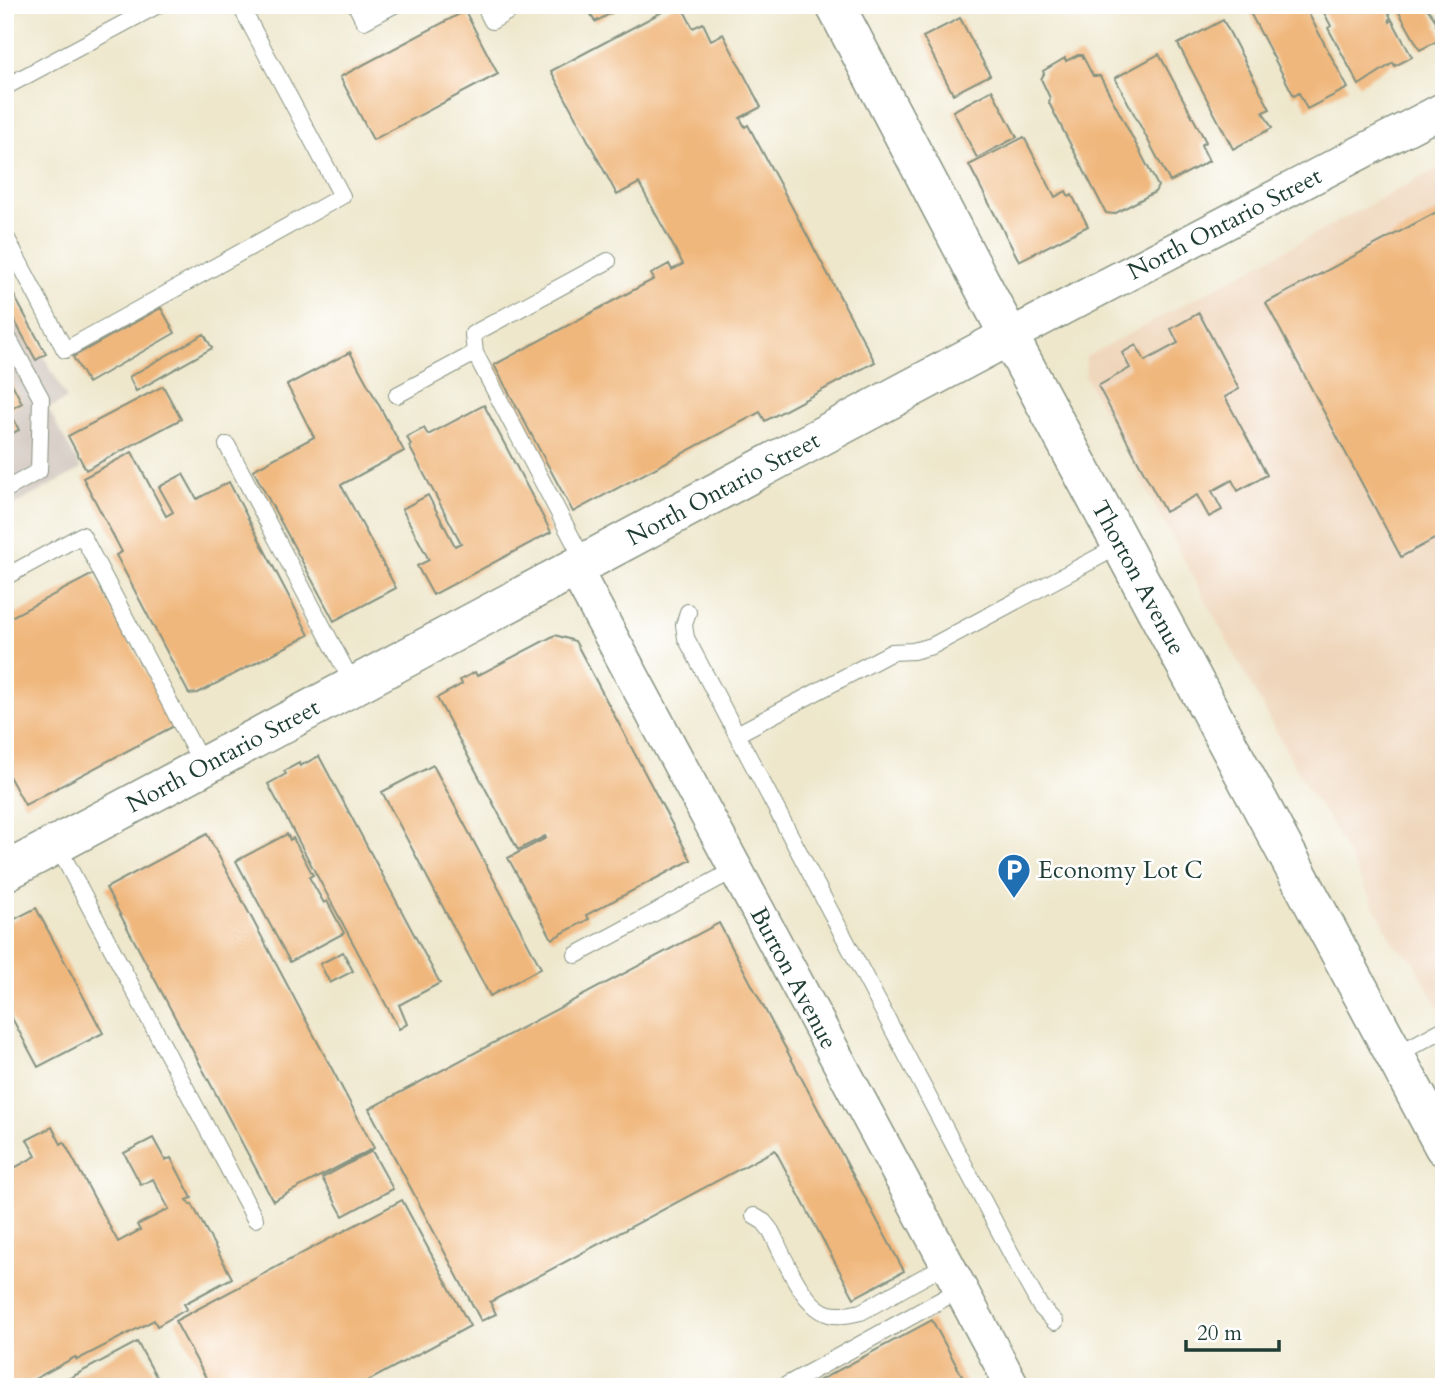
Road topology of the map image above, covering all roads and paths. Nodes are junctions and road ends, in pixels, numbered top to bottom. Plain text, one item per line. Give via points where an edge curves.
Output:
1 (158, 5) edge
2 (240, 5) edge
3 (356, 5) edge
4 (394, 5) edge
5 (484, 5) edge
6 (519, 5) edge
7 (835, 5) edge
8 (5, 87) edge
9 (1444, 109) edge
10 (5, 235) edge
11 (608, 261) dead end
12 (5, 332) edge
13 (1009, 336) junction
14 (475, 353) junction
15 (397, 395) dead end
16 (227, 445) dead end
17 (5, 490) edge
18 (1121, 545) junction
19 (580, 566) junction
20 (5, 576) edge
21 (688, 612) dead end
22 (354, 686) junction
23 (737, 734) junction
24 (203, 766) junction
25 (57, 845) junction
26 (736, 869) junction
27 (5, 872) edge
28 (576, 955) dead end
29 (1444, 1029) edge
30 (1394, 1056) junction
31 (1444, 1147) edge
32 (754, 1216) dead end
33 (255, 1219) dead end
34 (954, 1277) junction
35 (1055, 1322) dead end
36 (783, 1387) edge
37 (1013, 1387) edge

1 - 8 lane
2 - 10 lane via 342,196 65,350
3 - 4 lane via 364,22
5 - 6 lane via 492,20
7 - 13 street, Thorton Avenue
9 - 13 street, North Ontario Street
11 - 14 lane via 473,334
12 - 17 lane via 41,398 39,471
13 - 18 street, Thorton Avenue
13 - 19 street, North Ontario Street
14 - 15 lane
14 - 19 lane
16 - 22 lane
18 - 23 lane via 932,646 892,652
18 - 30 street, Thorton Avenue
19 - 22 street, North Ontario Street
19 - 26 street, Burton Avenue
20 - 24 lane via 82,535
21 - 23 lane via 686,638
22 - 24 street, North Ontario Street
23 - 35 lane via 1034,1294 1046,1316
24 - 25 street, North Ontario Street
25 - 27 street, North Ontario Street
25 - 33 lane
26 - 28 lane
26 - 34 street, Burton Avenue
29 - 30 lane
30 - 31 street, Thorton Avenue
32 - 34 lane via 771,1231 806,1297 830,1315 861,1312
34 - 36 lane
34 - 37 street, Burton Avenue

